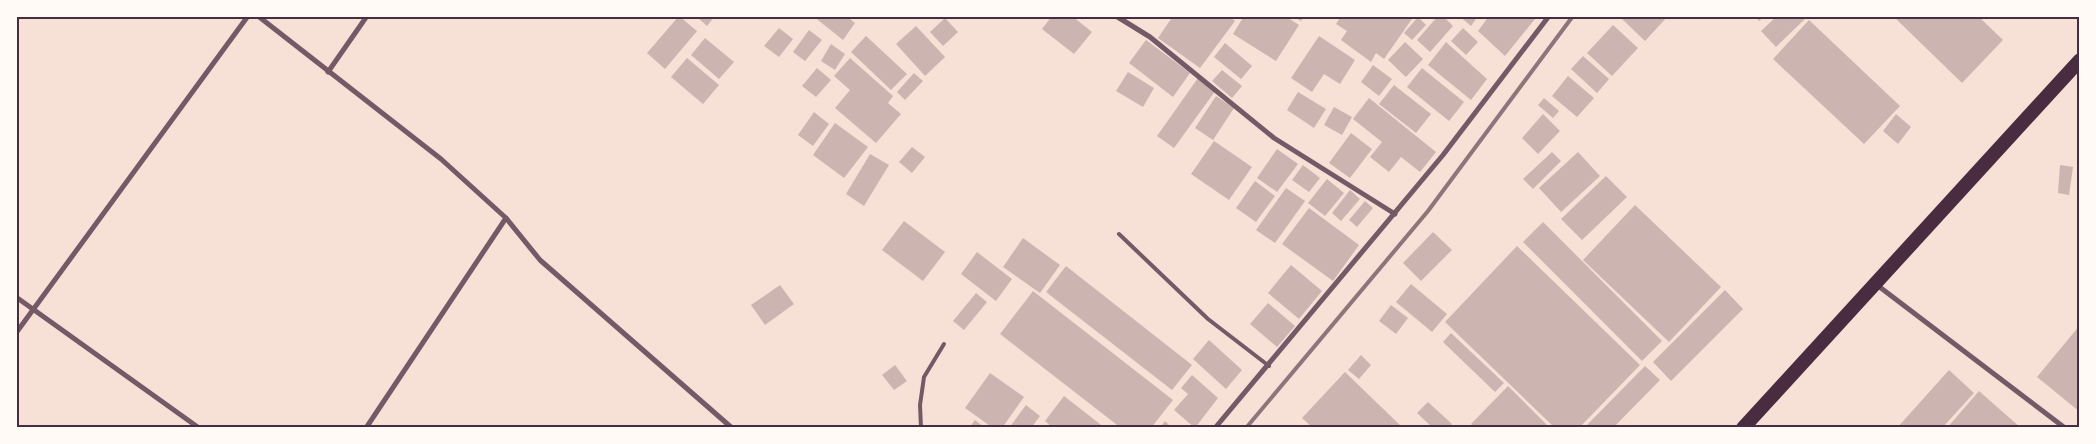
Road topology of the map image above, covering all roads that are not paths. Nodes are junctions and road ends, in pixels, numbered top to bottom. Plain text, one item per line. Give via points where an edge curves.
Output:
1 (248, 16) edge
2 (258, 16) edge
3 (367, 16) edge
4 (1116, 16) edge
5 (1549, 16) edge
6 (2080, 60) edge
7 (328, 72) junction
8 (1395, 214) junction
9 (506, 218) junction
10 (1119, 234) dead end
11 (1874, 283) junction
12 (16, 297) edge
13 (33, 310) junction
14 (16, 333) edge
15 (944, 344) dead end
16 (1269, 366) junction
17 (199, 428) edge
18 (366, 428) edge
19 (732, 428) edge
20 (921, 428) edge
21 (1216, 428) edge
22 (1743, 428) edge
23 (2066, 428) edge

1 - 13 street
2 - 7 street
3 - 7 street
4 - 8 street via 1150,37 1274,138
5 - 8 street
6 - 11 highway
7 - 9 street via 441,159
8 - 16 street
9 - 18 street
9 - 19 street via 540,260
10 - 16 lane via 1208,319
11 - 22 highway
11 - 23 street
12 - 13 street
13 - 14 street
13 - 17 street
15 - 20 lane via 924,378
16 - 21 street

